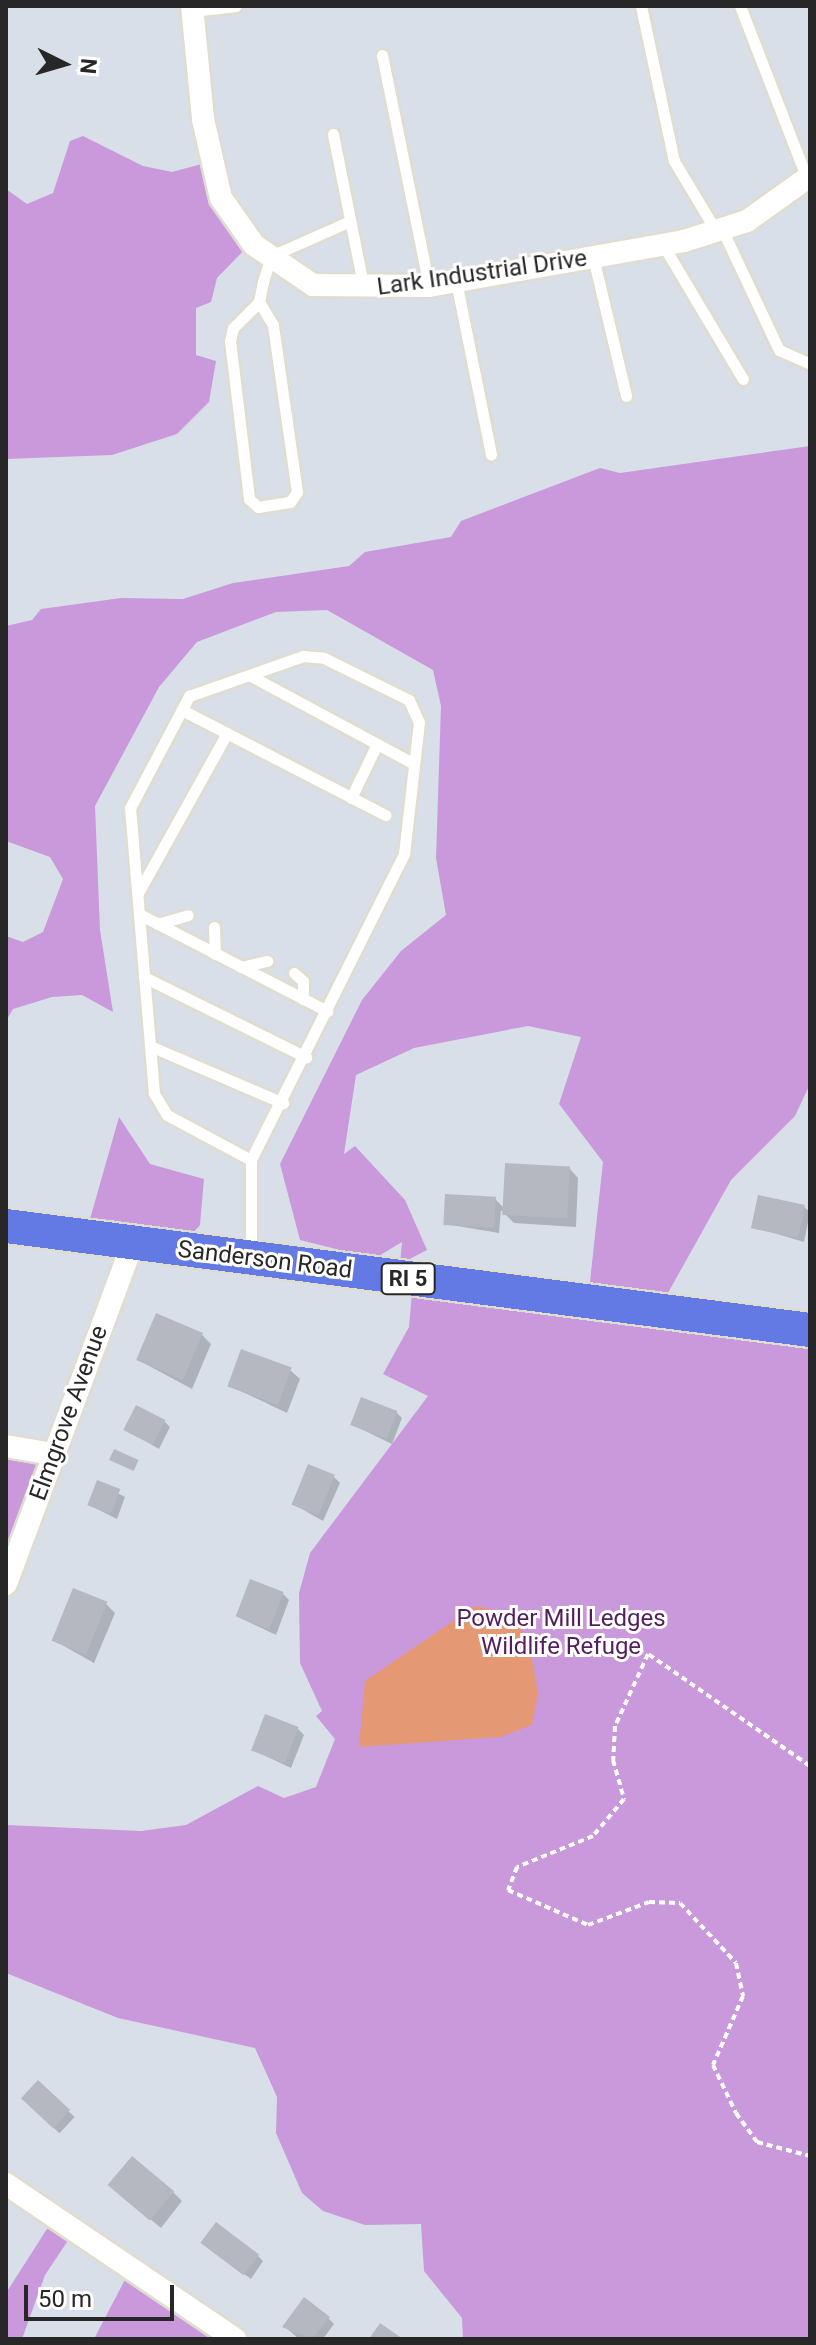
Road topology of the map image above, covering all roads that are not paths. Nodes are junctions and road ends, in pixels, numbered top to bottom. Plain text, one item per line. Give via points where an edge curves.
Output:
1 (236, 6) edge
2 (641, 6) edge
3 (740, 6) edge
4 (192, 8) edge
5 (382, 55) dead end
6 (333, 134) dead end
7 (809, 178) edge
8 (350, 221) junction
9 (719, 230) junction
10 (663, 244) junction
11 (271, 256) junction
12 (593, 257) junction
13 (456, 281) junction
14 (429, 286) junction
15 (364, 290) junction
16 (259, 302) junction
17 (810, 364) edge
18 (743, 379) dead end
19 (626, 396) dead end
20 (491, 454) dead end
21 (249, 675) junction
22 (182, 710) junction
23 (227, 733) junction
24 (377, 744) junction
25 (414, 764) junction
26 (351, 798) junction
27 (385, 815) dead end
28 (137, 894) junction
29 (139, 914) junction
30 (188, 915) dead end
31 (157, 924) junction
32 (214, 927) dead end
33 (215, 954) junction
34 (267, 961) dead end
35 (241, 967) junction
36 (294, 973) dead end
37 (144, 977) junction
38 (303, 999) junction
39 (327, 1011) junction
40 (150, 1046) junction
41 (306, 1057) junction
42 (283, 1103) junction
43 (251, 1160) junction
44 (6, 1226) edge
45 (133, 1243) junction
46 (251, 1259) junction
47 (810, 1330) edge
48 (6, 1446) edge
49 (53, 1454) junction
50 (6, 1584) edge
51 (6, 2184) edge
52 (235, 2339) edge

1 - 4 lane
2 - 9 lane via 674,161
3 - 7 lane
4 - 11 street, Lark Industrial Drive via 203,119 221,198
5 - 14 lane
6 - 8 lane
7 - 9 street, Lark Industrial Drive via 747,221
8 - 11 lane
8 - 15 lane
9 - 10 street, Lark Industrial Drive
9 - 17 lane via 779,350
10 - 12 street, Lark Industrial Drive
10 - 18 lane
11 - 15 street, Lark Industrial Drive via 313,285
11 - 16 lane
12 - 13 street, Lark Industrial Drive
12 - 19 lane
13 - 14 street, Lark Industrial Drive
13 - 20 lane
14 - 15 street, Lark Industrial Drive
16 - 16 lane via 273,325 297,492 290,502 258,507 249,499 230,341 233,328
21 - 22 lane via 189,696
21 - 24 lane
21 - 25 lane via 303,656 324,658 409,700 419,722
22 - 23 lane
22 - 28 lane via 130,808
23 - 26 lane
23 - 28 lane
24 - 25 lane
24 - 26 lane
25 - 39 lane via 404,854
26 - 27 lane
28 - 29 lane
29 - 31 lane
29 - 37 lane
30 - 31 lane
31 - 33 lane
32 - 33 lane
33 - 35 lane
34 - 35 lane
35 - 38 lane
36 - 38 lane via 303,981
37 - 40 lane
37 - 41 lane
38 - 39 lane
39 - 41 lane
40 - 42 lane
40 - 43 lane via 154,1093 167,1115
41 - 42 lane
42 - 43 lane
43 - 46 lane
44 - 45 main road, Sanderson Road / RI 5
45 - 46 main road, Sanderson Road / RI 5
45 - 49 street, Elmgrove Avenue
46 - 47 main road, Sanderson Road / RI 5
48 - 49 street
49 - 50 street, Elmgrove Avenue
51 - 52 street

